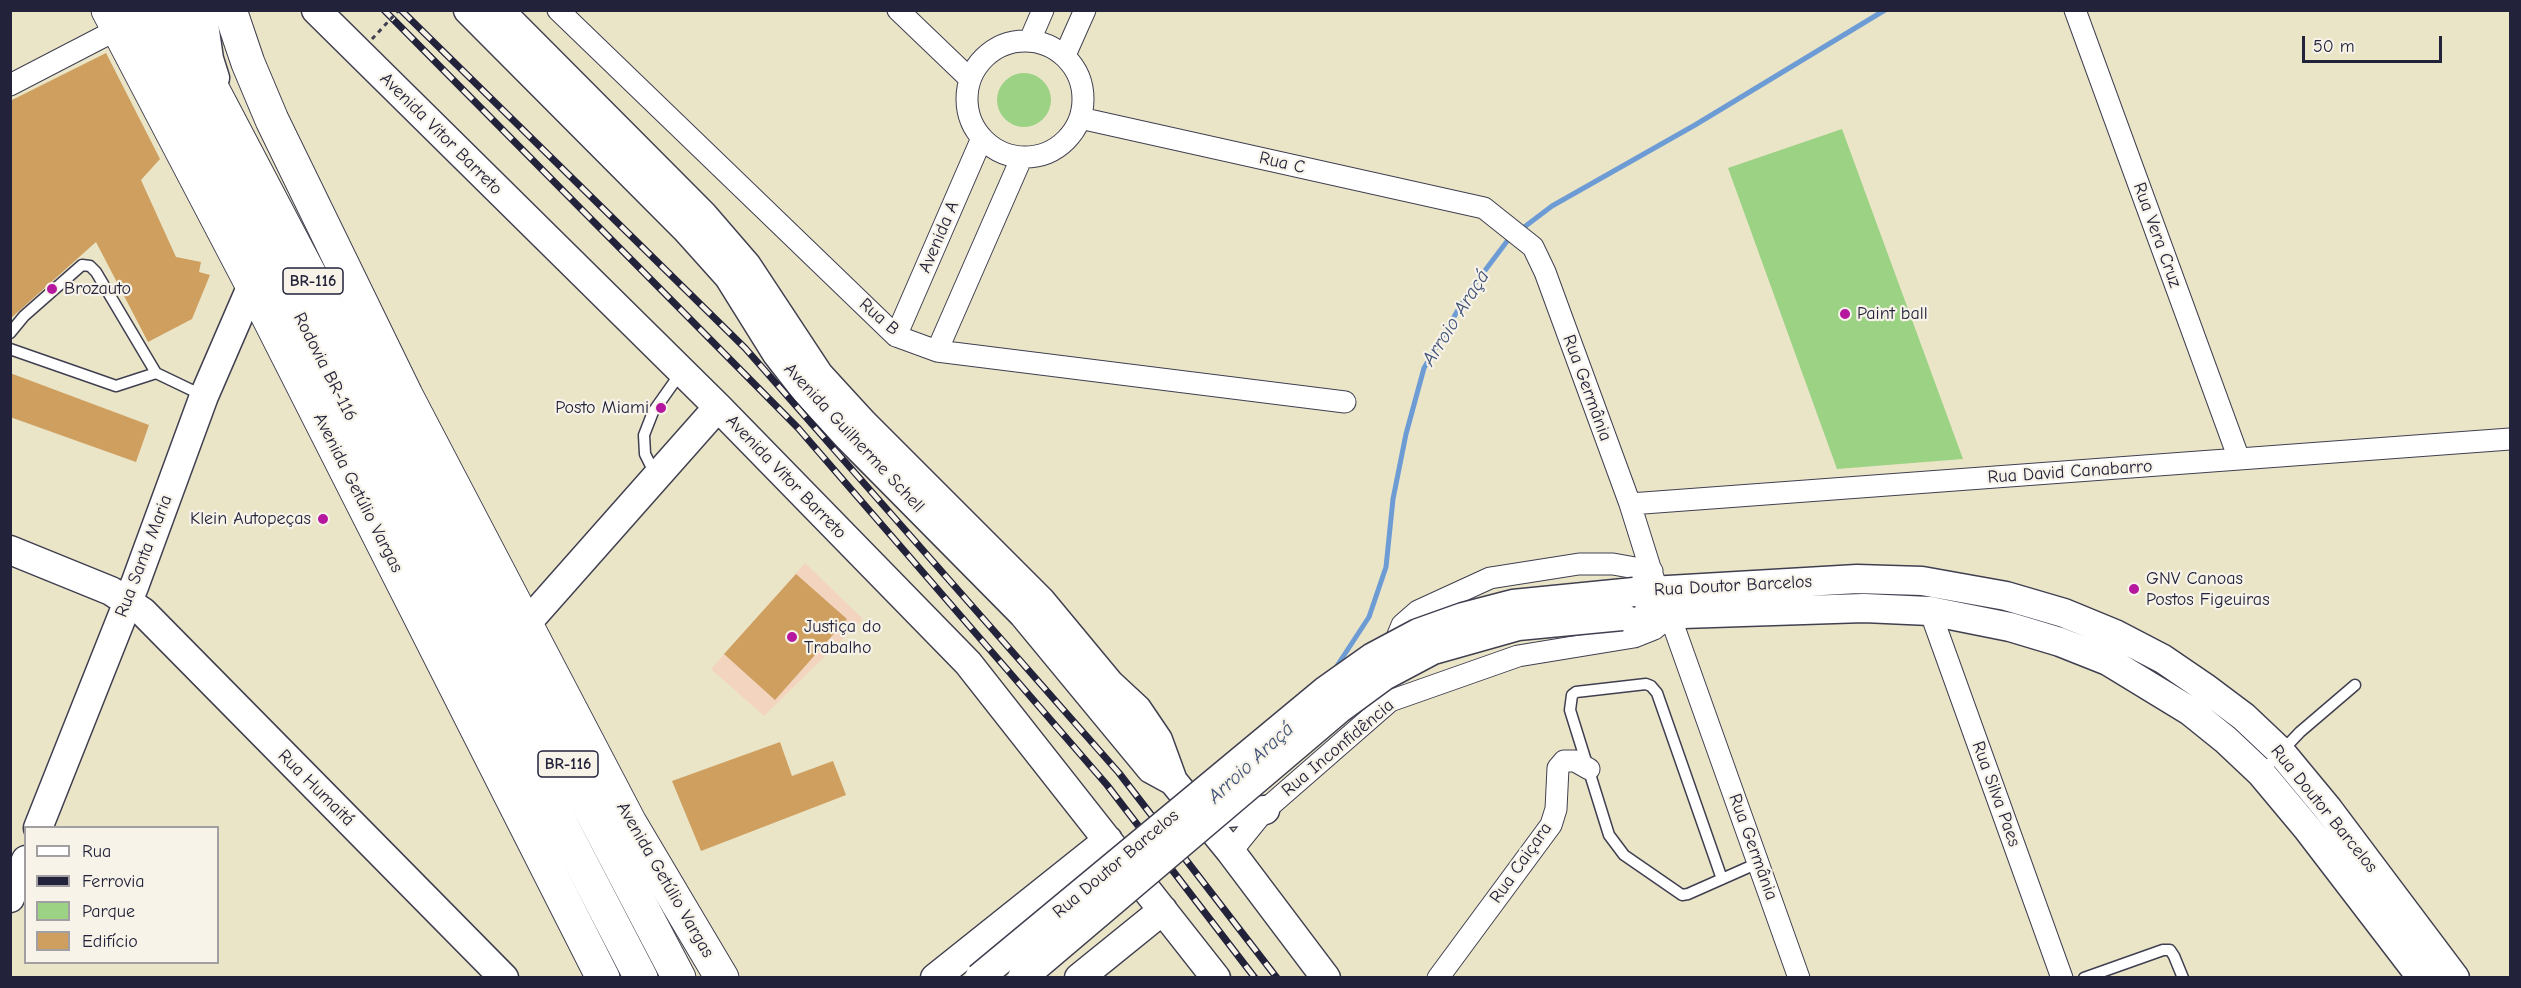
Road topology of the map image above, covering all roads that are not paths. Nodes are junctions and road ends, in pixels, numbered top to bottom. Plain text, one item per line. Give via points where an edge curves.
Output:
1 (171, 10) edge
2 (202, 10) edge
3 (230, 10) edge
4 (316, 10) edge
5 (468, 10) edge
6 (499, 10) edge
7 (558, 10) edge
8 (898, 10) edge
9 (1043, 10) edge
10 (1085, 10) edge
11 (2075, 10) edge
12 (123, 17) edge
13 (1030, 40) junction
14 (1065, 56) junction
15 (970, 79) junction
16 (10, 85) edge
17 (1080, 118) junction
18 (230, 126) junction
19 (982, 138) junction
20 (1021, 159) junction
21 (1489, 213) joint
22 (252, 285) junction
23 (10, 333) edge
24 (896, 336) junction
25 (10, 349) edge
26 (937, 351) junction
27 (682, 371) junction
28 (156, 372) junction
29 (204, 396) junction
30 (1345, 402) dead end
31 (718, 407) junction
32 (2511, 439) edge
33 (2239, 459) junction
34 (655, 475) junction
35 (1630, 504) junction
36 (10, 550) edge
37 (1641, 592) junction
38 (127, 600) junction
39 (1930, 611) junction
40 (1670, 616) junction
41 (526, 624) junction
42 (2355, 685) dead end
43 (1102, 691) junction
44 (1390, 701) junction
45 (2280, 751) junction
46 (1589, 769) junction
47 (2260, 773) junction
48 (1265, 810) junction
49 (1202, 815) junction
50 (39, 826) edge
51 (1108, 840) junction
52 (1231, 852) junction
53 (1758, 863) junction
54 (24, 865) edge
55 (1722, 879) junction
56 (10, 898) edge
57 (1163, 910) junction
58 (504, 978) edge
59 (603, 978) edge
60 (641, 978) edge
61 (679, 978) edge
62 (722, 978) edge
63 (935, 978) edge
64 (979, 978) edge
65 (1022, 978) edge
66 (1079, 978) edge
67 (1216, 978) edge
68 (1326, 978) edge
69 (1438, 978) edge
70 (1799, 978) edge
71 (2062, 978) edge
72 (2084, 978) edge
73 (2183, 978) edge
74 (2422, 978) edge
75 (2455, 978) edge

1 - 18 main road, Rodovia BR-116 / BR-116
2 - 18 main road via 209,59
3 - 41 main road, Avenida Getúlio Vargas via 260,93 359,303
4 - 27 main road, Avenida Vitor Barreto
5 - 43 main road, Avenida Guilherme Schell via 686,228 729,277 804,390
6 - 43 main road, Avenida Guilherme Schell via 703,215 747,266 819,375 1041,601
7 - 24 street, Rua B
8 - 15 street
9 - 13 street
10 - 14 street
11 - 33 street, Rua Vera Cruz
12 - 16 street
12 - 22 main road, Avenida Getúlio Vargas
12 - 60 main road, Rodovia BR-116 / BR-116 via 425,563
13 - 14 street via 1049,45
13 - 15 street via 993,49 979,62
14 - 17 street via 1082,84
15 - 19 street via 967,110
17 - 20 street via 1073,133 1061,144 1047,153
17 - 21 street, Rua C
18 - 61 main road, Rodovia BR-116 / BR-116
19 - 20 street via 997,150
19 - 24 street, Avenida A
20 - 26 street
21 - 35 street, Rua Germânia via 1533,247
22 - 29 main road, Rua Santa Maria
22 - 59 main road, Avenida Getúlio Vargas
23 - 28 lane via 82,265 90,266
24 - 26 street, Rua B
25 - 28 lane via 116,386
26 - 30 street, Rua B
27 - 31 main road, Avenida Vitor Barreto
27 - 34 lane via 653,412 644,435 645,454
28 - 29 lane
29 - 38 main road, Rua Santa Maria
31 - 34 main road
31 - 51 main road, Avenida Vitor Barreto via 968,663
32 - 33 street, Rua David Canabarro
33 - 35 street, Rua David Canabarro
34 - 41 main road
35 - 37 street, Rua Germânia
36 - 38 main road, Rua Humaitá
37 - 40 main road, Rua Doutor Barcelos
37 - 44 street via 1613,564 1579,564 1490,578 1454,593 1418,611 1402,625 1391,651
37 - 45 main road, Rua Doutor Barcelos via 1857,579 1922,581 2006,596 2064,613 2163,659 2244,717
37 - 64 main road, Rua Doutor Barcelos, bridge via 1513,604 1418,633 1372,657 1325,691
37 - 65 main road, Rua Doutor Barcelos, bridge via 1561,620 1506,629 1433,650 1384,676 1339,709
38 - 50 main road, Rua Santa Maria
38 - 58 main road, Rua Humaitá
39 - 40 main road, Rua Doutor Barcelos via 1864,608
39 - 47 main road, Rua Doutor Barcelos via 2010,627 2108,661 2190,711
39 - 71 street, Rua Silva Paes
40 - 44 street, Rua Inconfidência via 1634,637 1518,656
40 - 53 street, Rua Germânia
41 - 62 main road, Avenida Getúlio Vargas via 630,823
42 - 45 lane
43 - 49 main road, Avenida Guilherme Schell via 1137,709 1162,748 1173,781
44 - 48 street, Rua Inconfidência
45 - 47 lane
45 - 75 main road, Rua Doutor Barcelos
46 - 55 lane via 1609,835 1624,855 1682,895
46 - 55 lane via 1570,710 1572,695 1651,686 1657,693
46 - 69 street, Rua Caiçara via 1575,761 1564,761 1558,768 1551,825
47 - 74 main road, Rua Doutor Barcelos
48 - 49 main road
48 - 52 street, Rua Inconfidência
49 - 52 main road, Avenida Guilherme Schell
51 - 57 main road, Avenida Vitor Barreto
51 - 63 main road
52 - 68 main road, Avenida Guilherme Schell
53 - 55 lane
53 - 70 street, Rua Germânia
54 - 56 main road
57 - 66 main road
57 - 67 main road, Avenida Vitor Barreto
72 - 73 lane via 2170,950

